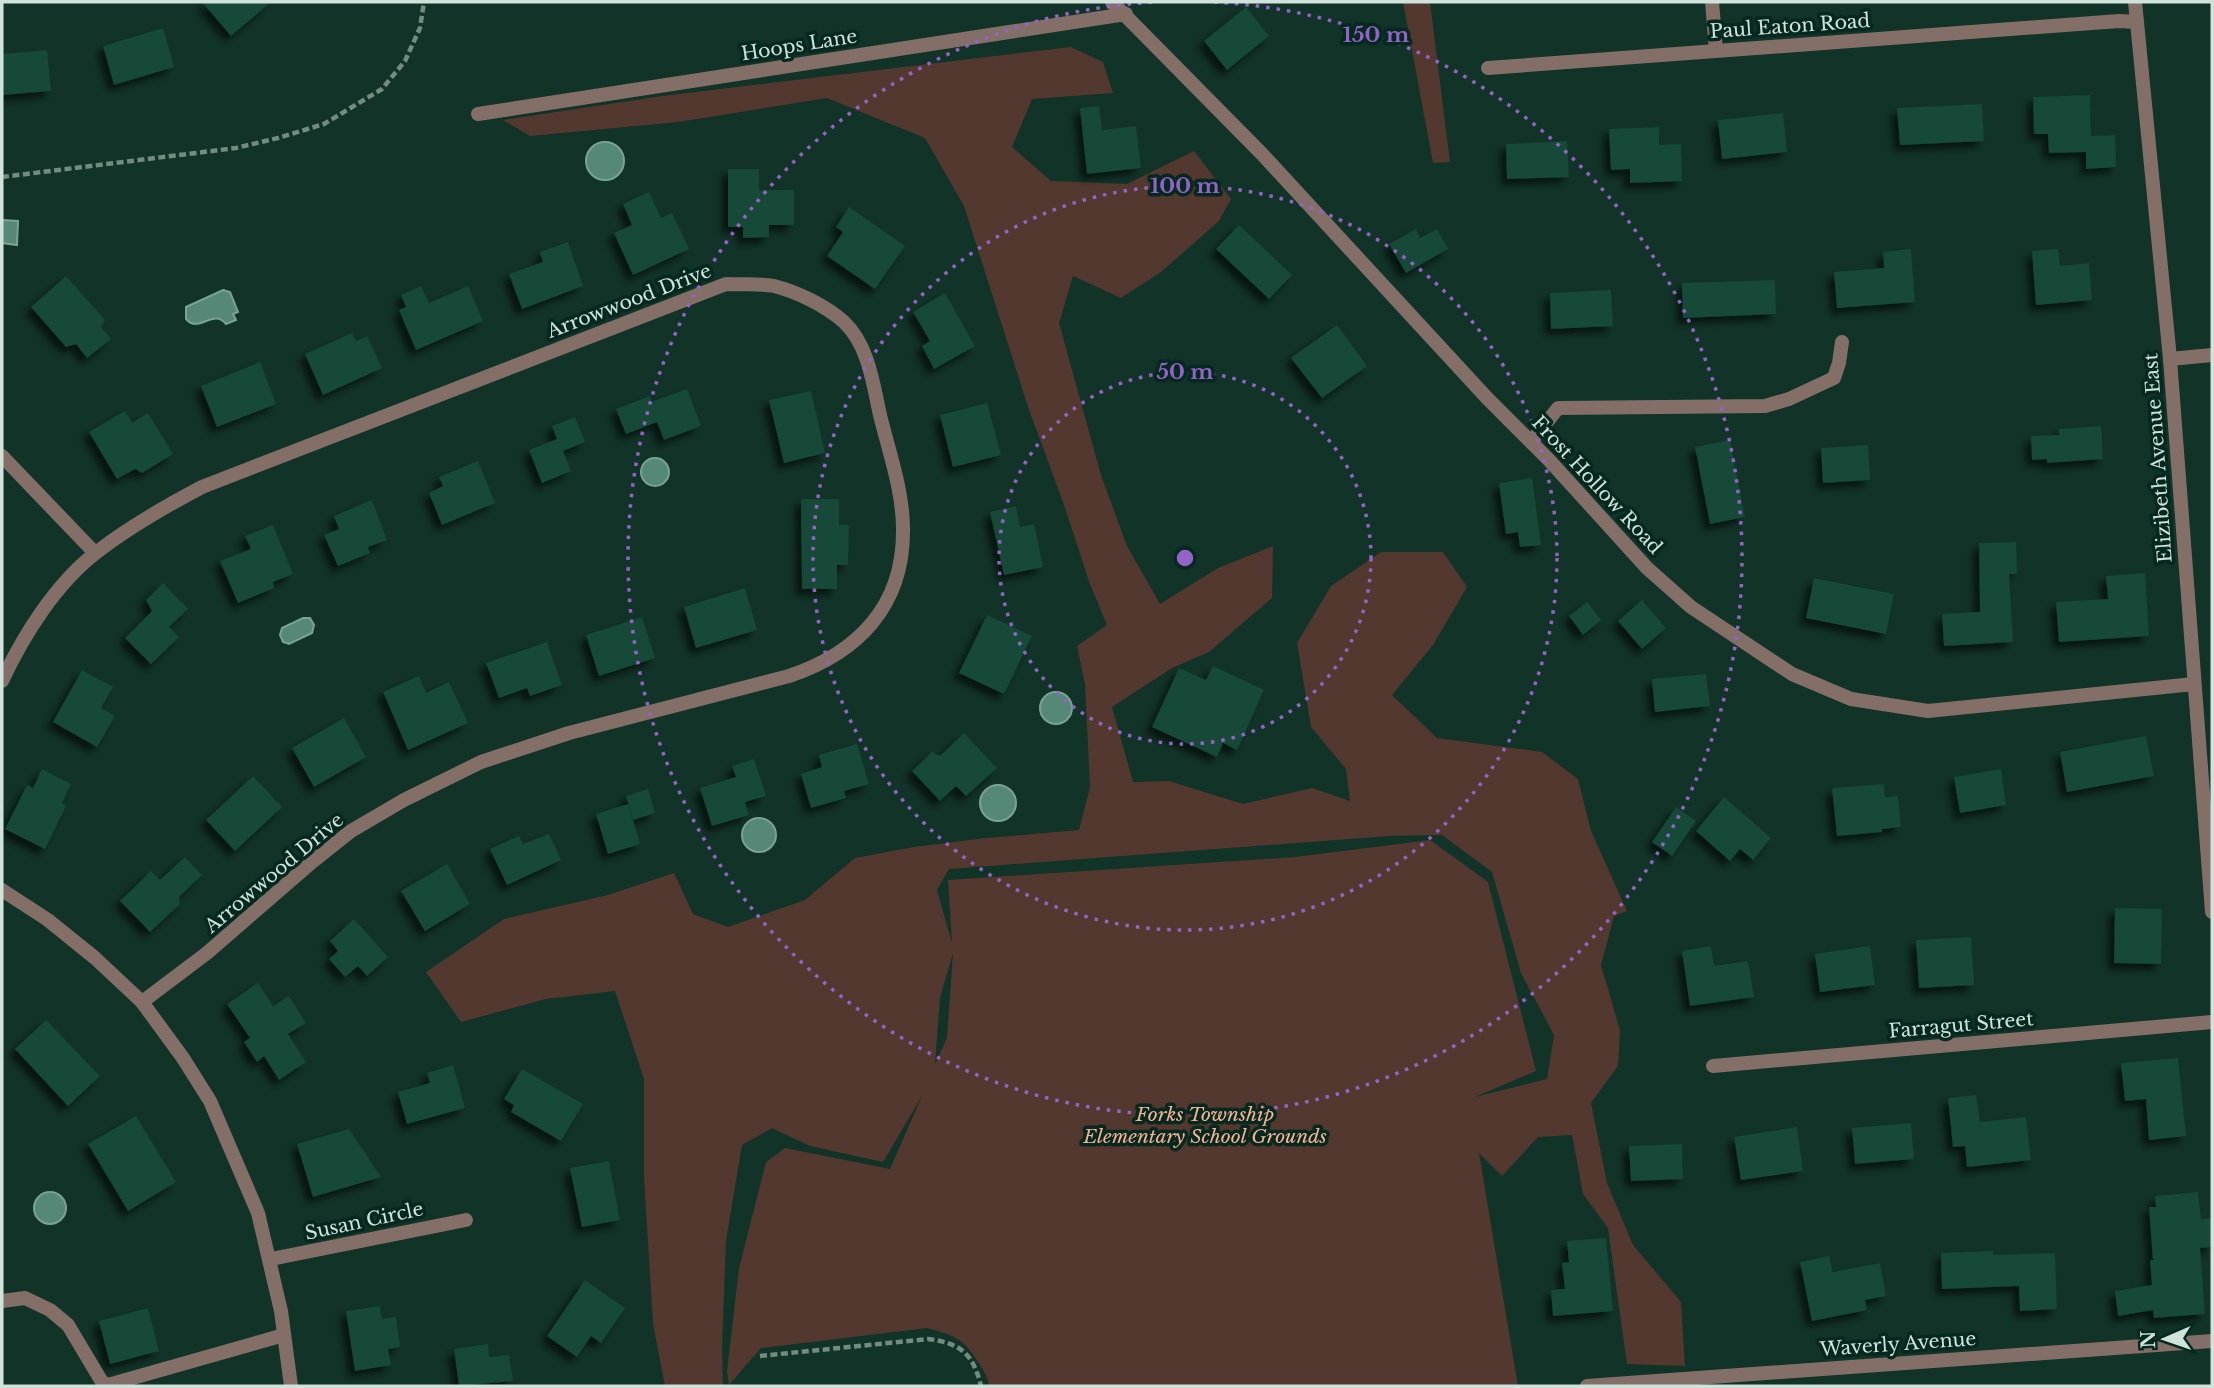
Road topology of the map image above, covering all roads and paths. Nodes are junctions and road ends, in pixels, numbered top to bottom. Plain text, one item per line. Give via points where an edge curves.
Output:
1 (424, 2) edge
2 (1112, 2) edge
3 (1712, 2) edge
4 (2135, 2) edge
5 (1126, 14) junction
6 (2137, 23) junction
7 (1716, 50) junction
8 (1488, 68) dead end
9 (478, 114) dead end
10 (2, 177) edge
11 (1842, 342) dead end
12 (2212, 355) edge
13 (2171, 359) junction
14 (1531, 442) junction
15 (2, 456) edge
16 (95, 553) junction
17 (2, 681) edge
18 (2194, 684) junction
19 (2, 890) edge
20 (2212, 912) edge
21 (142, 1002) junction
22 (2212, 1022) edge
23 (1713, 1066) dead end
24 (466, 1220) dead end
25 (271, 1259) junction
26 (2, 1301) edge
27 (284, 1335) junction
28 (2212, 1341) edge
29 (760, 1356) dead end
30 (290, 1386) edge
31 (981, 1386) edge
32 (1587, 1386) edge

1 - 10 path via 420,28 405,61 382,89 324,124 236,148
2 - 5 street, Frost Hollow Road
3 - 7 street
4 - 6 street, Elizibeth Avenue East
5 - 9 street, Hoops Lane
5 - 14 street, Frost Hollow Road
6 - 7 street, Paul Eaton Road
6 - 13 street, Elizibeth Avenue East
7 - 8 street, Paul Eaton Road
11 - 14 street via 1834,378 1790,398 1765,406 1558,408
12 - 13 street
13 - 18 street, Elizibeth Avenue East
14 - 18 street, Frost Hollow Road via 1647,568 1691,607 1793,674 1851,699 1928,711
15 - 16 street
16 - 17 street, Arrowwood Drive via 64,584 20,643
16 - 21 street, Arrowwood Drive via 164,506 202,487 726,284 778,287 818,304 845,323 873,376 903,529 898,577 890,600 868,628 820,666 569,733 481,762 351,831
18 - 20 street, Elizibeth Avenue East
19 - 21 street via 48,920
21 - 25 street via 210,1101 258,1213
22 - 23 street, Farragut Street
24 - 25 street, Susan Circle
25 - 27 street
26 - 27 street via 25,1298 50,1310 68,1325 108,1385
27 - 30 street
28 - 32 street, Waverly Avenue
29 - 31 path via 928,1339 948,1341 971,1359

